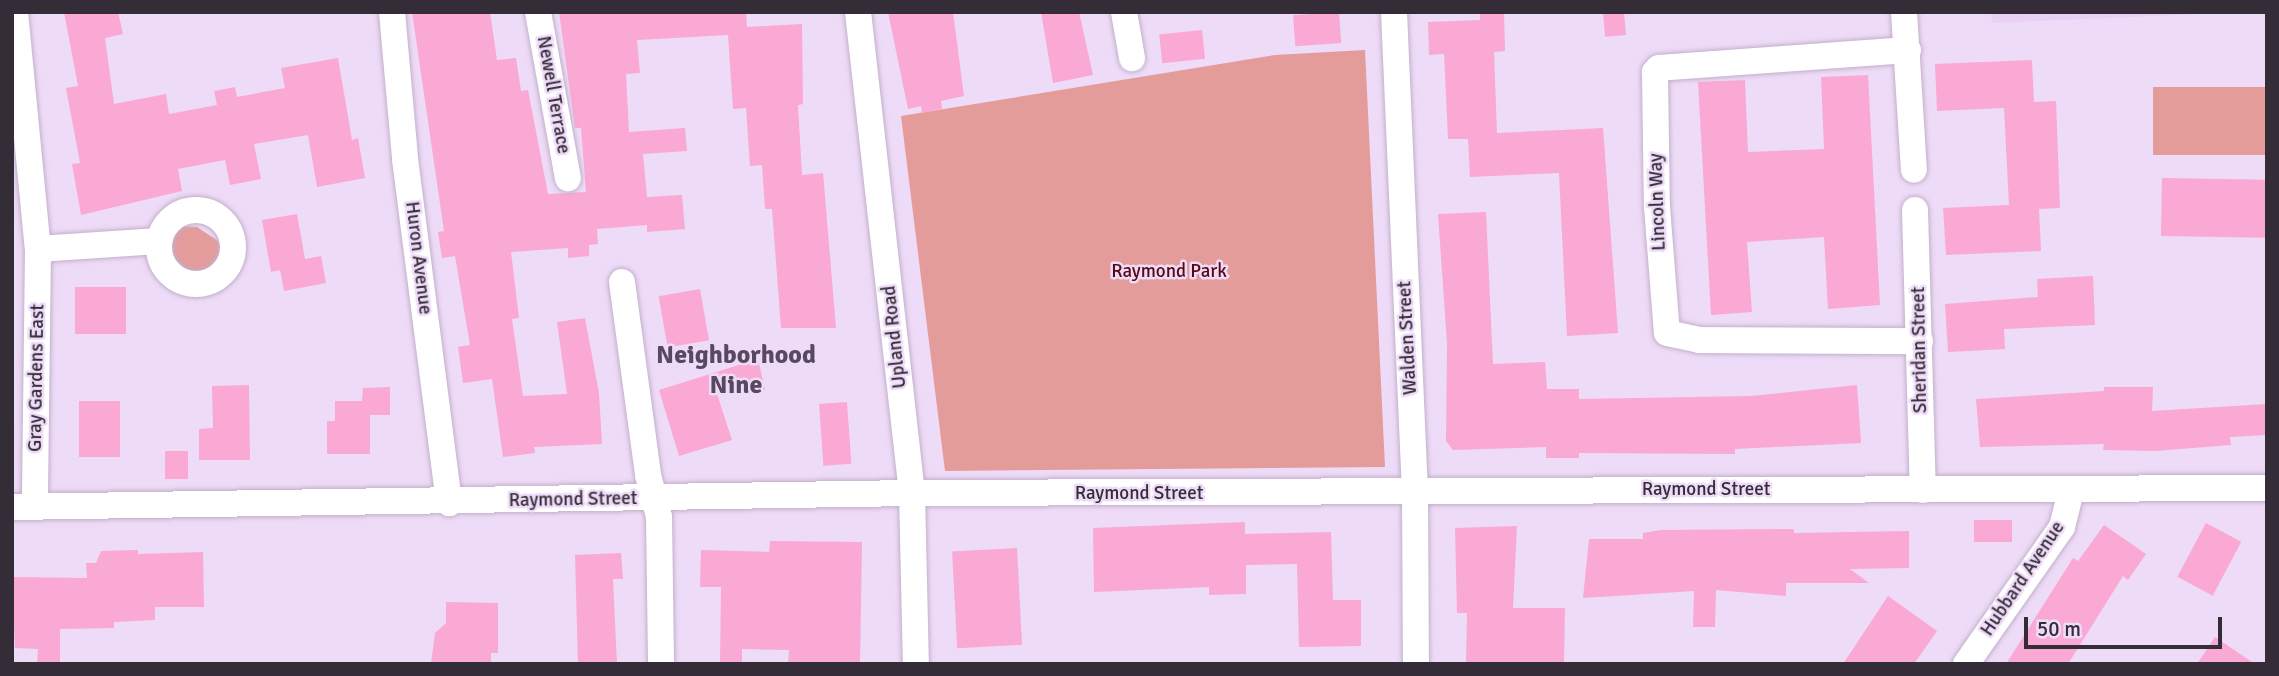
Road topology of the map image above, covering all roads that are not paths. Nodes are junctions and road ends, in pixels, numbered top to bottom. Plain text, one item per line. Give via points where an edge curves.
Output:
1 (15, 12) edge
2 (392, 12) edge
3 (538, 12) edge
4 (858, 12) edge
5 (1124, 12) edge
6 (1394, 12) edge
7 (1904, 12) edge
8 (1908, 50) junction
9 (1132, 58) dead end
10 (1914, 170) dead end
11 (568, 178) dead end
12 (1915, 210) dead end
13 (159, 241) dead end
14 (38, 249) junction
15 (622, 282) dead end
16 (1920, 341) junction
17 (2267, 488) edge
18 (1415, 489) junction
19 (1923, 490) junction
20 (2071, 490) junction
21 (912, 493) junction
22 (654, 498) junction
23 (449, 503) junction
24 (24, 507) edge
25 (661, 664) edge
26 (916, 664) edge
27 (1416, 664) edge
28 (1966, 664) edge

1 - 14 street, Gray Gardens East
2 - 23 street, Huron Avenue via 405,159
3 - 11 street, Newell Terrace
4 - 21 street, Upland Road
5 - 9 street
6 - 18 street, Walden Street
7 - 8 street
8 - 10 street
8 - 16 street, Lincoln Way via 1666,65 1655,72 1657,207 1667,333 1699,340
12 - 16 street, Sheridan Street
13 - 14 street
14 - 24 street, Gray Gardens East
15 - 22 street
16 - 19 street, Sheridan Street
17 - 20 street, Raymond Street
18 - 19 street, Raymond Street
18 - 21 street, Raymond Street via 1139,496
18 - 27 street, Walden Street
19 - 20 street, Raymond Street
20 - 28 street, Hubbard Avenue via 2062,527
21 - 22 street, Raymond Street
21 - 26 street, Upland Road
22 - 23 street, Raymond Street
22 - 25 street via 659,517
23 - 24 street, Raymond Street

